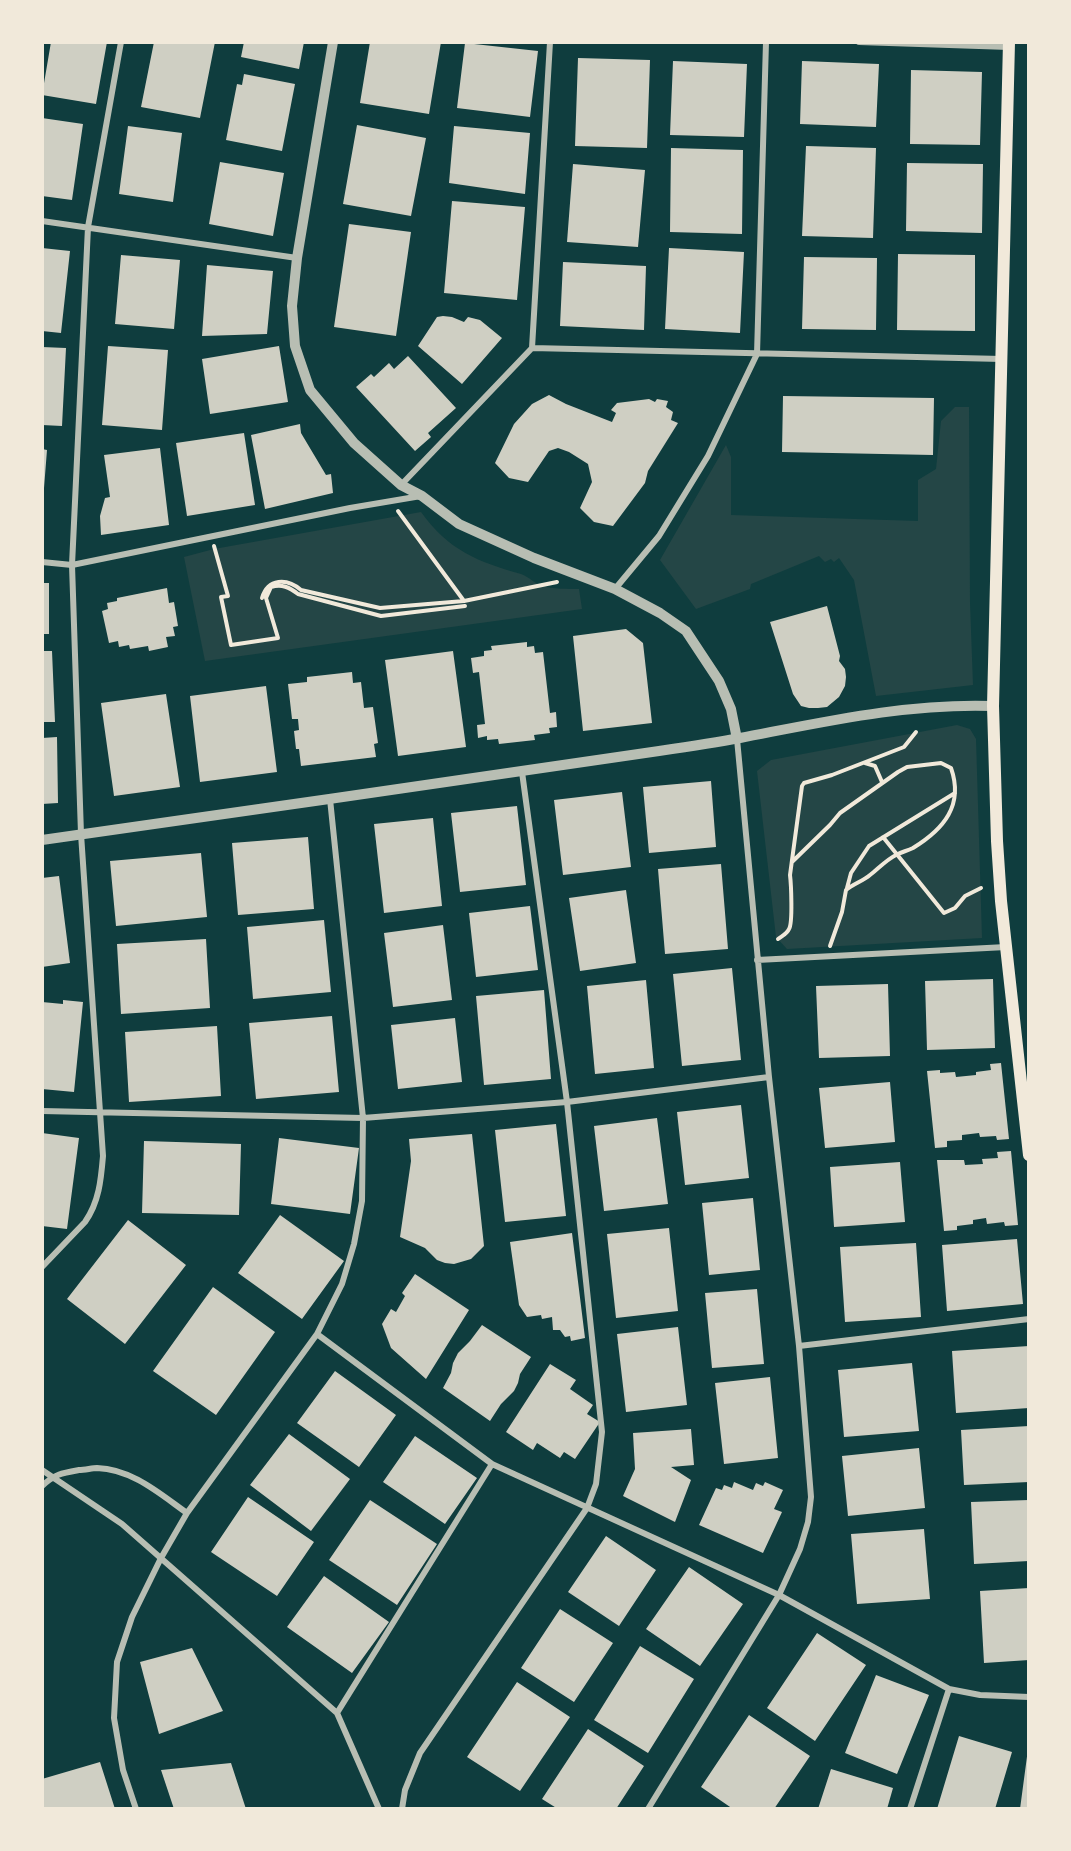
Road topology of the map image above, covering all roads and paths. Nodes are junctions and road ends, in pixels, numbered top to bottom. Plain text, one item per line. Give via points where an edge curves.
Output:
1 (121, 42) edge
2 (333, 42) edge
3 (550, 42) edge
4 (766, 42) edge
5 (859, 42) edge
6 (1009, 44) edge
7 (42, 221) edge
8 (88, 227) junction
9 (297, 258) junction
10 (532, 348) junction
11 (757, 354) junction
12 (1002, 359) junction
13 (401, 485) junction
14 (422, 496) junction
15 (390, 501) junction
16 (211, 537) junction
17 (42, 562) edge
18 (72, 565) junction
19 (584, 577) junction
20 (615, 589) junction
21 (262, 598) dead end
22 (464, 601) junction
23 (465, 606) dead end
24 (993, 706) junction
25 (916, 732) dead end
26 (737, 739) junction
27 (864, 763) junction
28 (522, 772) junction
29 (882, 782) junction
30 (955, 793) junction
31 (330, 800) junction
32 (81, 834) junction
33 (883, 837) junction
34 (42, 840) edge
35 (897, 854) junction
36 (792, 862) junction
37 (981, 888) dead end
38 (846, 890) junction
39 (778, 939) dead end
40 (830, 947) dead end
41 (1005, 947) junction
42 (758, 960) junction
43 (769, 1077) junction
44 (567, 1102) junction
45 (42, 1111) edge
46 (100, 1113) junction
47 (363, 1118) junction
48 (1029, 1155) edge
49 (42, 1268) edge
50 (1029, 1319) edge
51 (317, 1334) junction
52 (799, 1346) junction
53 (492, 1464) junction
54 (42, 1470) edge
55 (52, 1477) junction
56 (42, 1486) edge
57 (586, 1508) junction
58 (187, 1513) junction
59 (161, 1558) junction
60 (779, 1595) junction
61 (949, 1689) junction
62 (1029, 1697) edge
63 (337, 1713) junction
64 (136, 1809) edge
65 (379, 1809) edge
66 (402, 1809) edge
67 (648, 1809) edge
68 (910, 1809) edge

1 - 8 street
2 - 9 street
3 - 10 street
4 - 11 street
5 - 6 street
6 - 12 main road
7 - 8 street
8 - 9 street
8 - 18 street
9 - 13 street via 292,306 295,346 310,390 354,443
10 - 11 street
10 - 13 street
11 - 12 street
11 - 20 street via 708,456 659,536
12 - 24 main road
13 - 14 street
14 - 15 street
14 - 19 street via 459,524
15 - 16 street
15 - 22 path
16 - 18 street
16 - 23 path via 228,596 221,597 231,645 278,638 266,598 272,587 279,585 298,594 381,616
17 - 18 street
18 - 32 street
19 - 20 street
19 - 22 path
20 - 26 street via 686,631 718,681 731,709
21 - 22 path via 271,583 281,581 294,584 300,591 380,608
24 - 26 street via 961,705 835,719
24 - 41 main road
25 - 27 path via 904,747
26 - 28 street
26 - 42 street
27 - 29 path via 875,766
27 - 36 path via 804,783
28 - 31 street
28 - 44 street
29 - 30 path via 907,767 941,763 951,768
29 - 36 path via 840,813
30 - 33 path
30 - 35 path via 953,806 940,827
31 - 32 street
31 - 47 street
32 - 34 street
32 - 46 street
33 - 35 path
33 - 38 path via 869,846 853,868
35 - 37 path via 944,913
35 - 38 path
36 - 39 path via 790,926
38 - 40 path
41 - 42 street
41 - 48 main road
42 - 43 street
43 - 44 street
43 - 52 street
44 - 47 street
44 - 57 street via 603,1432 596,1484
45 - 46 street
46 - 47 street
46 - 49 street via 103,1156 94,1208
47 - 51 street via 362,1202 354,1244 342,1284
50 - 52 street
51 - 53 street
51 - 58 street
52 - 60 street via 811,1497 801,1550
53 - 57 street
53 - 63 street
54 - 55 street
55 - 56 street
55 - 58 street via 97,1468 125,1474
55 - 59 street via 122,1524
57 - 60 street
57 - 66 street via 420,1753
58 - 59 street
59 - 63 street
59 - 64 street via 132,1617 117,1662 114,1718 123,1770
60 - 61 street
60 - 67 street
61 - 62 street
61 - 68 street
63 - 65 street

